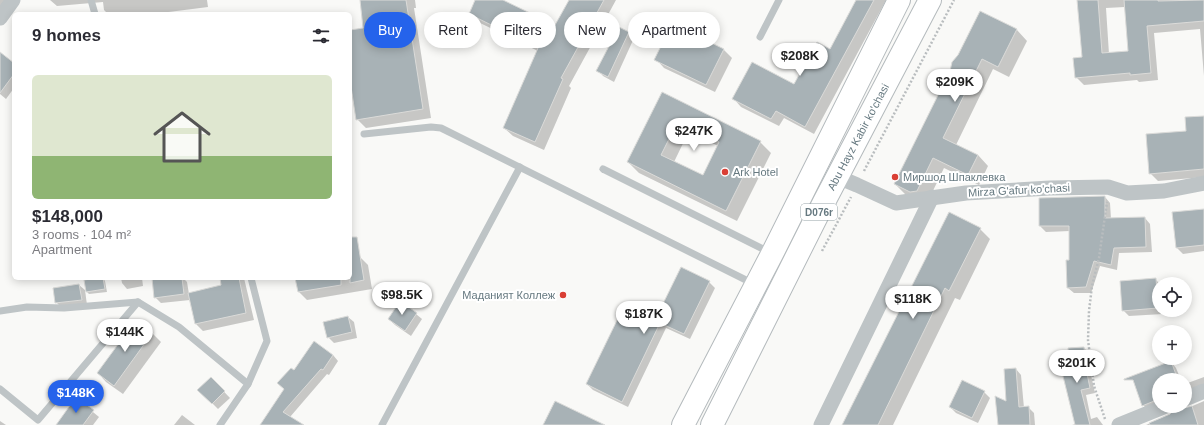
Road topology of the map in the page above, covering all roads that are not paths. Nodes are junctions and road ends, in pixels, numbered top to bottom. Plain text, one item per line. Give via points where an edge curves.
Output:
1 (13, 0) edge
2 (91, 0) edge
3 (779, 0) edge
4 (899, 0) edge
5 (930, 0) edge
6 (94, 12) edge
7 (0, 18) edge
8 (760, 37) dead end
9 (364, 134) dead end
10 (520, 167) junction
11 (603, 169) dead end
12 (848, 181) junction
13 (1204, 183) edge
14 (932, 197) junction
15 (772, 254) junction
16 (252, 280) edge
17 (756, 285) junction
18 (138, 302) junction
19 (0, 311) edge
20 (248, 384) junction
21 (0, 389) edge
22 (1204, 391) edge
23 (1192, 395) edge
24 (1152, 412) edge
25 (220, 425) edge
26 (382, 425) edge
27 (683, 425) edge
28 (712, 425) edge
29 (821, 425) edge
30 (1119, 425) edge

1 - 7 street
2 - 6 lane
3 - 8 lane
4 - 15 main road, Abu Hayz Kabir ko'chasi / D076r
5 - 12 main road, Abu Hayz Kabir ko'chasi / D076r
9 - 10 lane via 431,126 441,128
10 - 17 lane
10 - 26 lane
11 - 15 lane
12 - 14 street, Mirza G'afur ko'chasi via 896,203
12 - 28 main road, Abu Hayz Kabir ko'chasi / D076r via 824,202
13 - 14 street, Mirza G'afur ko'chasi via 1164,191 1127,193 1108,187 1050,188 966,192
14 - 29 street
15 - 17 main road, Abu Hayz Kabir ko'chasi / D076r
16 - 20 lane via 267,341
17 - 27 main road, Abu Hayz Kabir ko'chasi / D076r
18 - 19 lane via 64,308 27,307
18 - 20 lane via 179,327
18 - 21 lane via 38,420
20 - 25 lane
22 - 23 street
24 - 30 street

